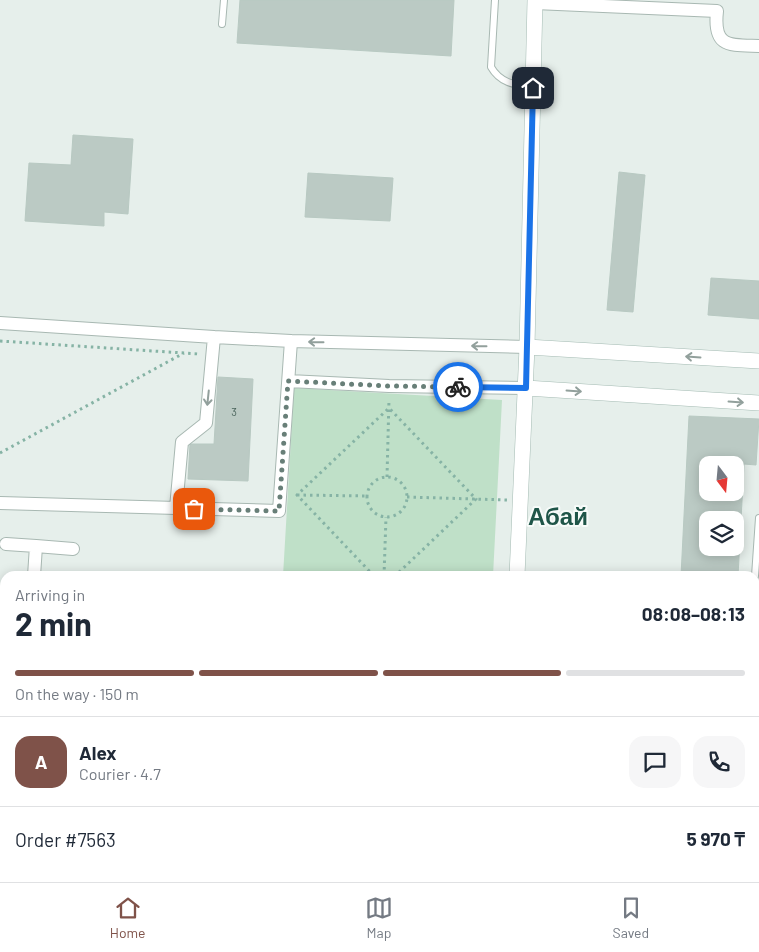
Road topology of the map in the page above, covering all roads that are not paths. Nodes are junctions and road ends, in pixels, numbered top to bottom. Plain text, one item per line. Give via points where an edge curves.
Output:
1 (224, 0) edge
2 (496, 0) edge
3 (535, 1) edge
4 (717, 5) edge
5 (222, 24) dead end
6 (759, 46) edge
7 (533, 88) junction
8 (0, 323) edge
9 (214, 337) junction
10 (291, 341) junction
11 (527, 347) junction
12 (759, 361) edge
13 (288, 381) junction
14 (526, 388) junction
15 (759, 403) edge
16 (0, 503) edge
17 (176, 508) junction
18 (759, 518) edge
19 (6, 544) dead end
20 (36, 546) junction
21 (72, 549) dead end
22 (34, 571) edge
23 (517, 571) edge
24 (755, 571) edge

1 - 5 lane
2 - 7 lane via 491,67 506,82
3 - 4 street
3 - 7 street
4 - 6 street via 716,31 723,41 728,45
7 - 11 street
8 - 9 street
9 - 10 street
9 -> 17 street via 206,423 182,442
11 -> 10 street
10 - 13 street
12 -> 11 street
11 - 14 street
13 - 14 street
13 - 17 street via 279,511
14 -> 15 street
14 - 23 street
16 - 17 street
18 - 24 lane
19 - 20 street
20 - 21 street
20 - 22 street

